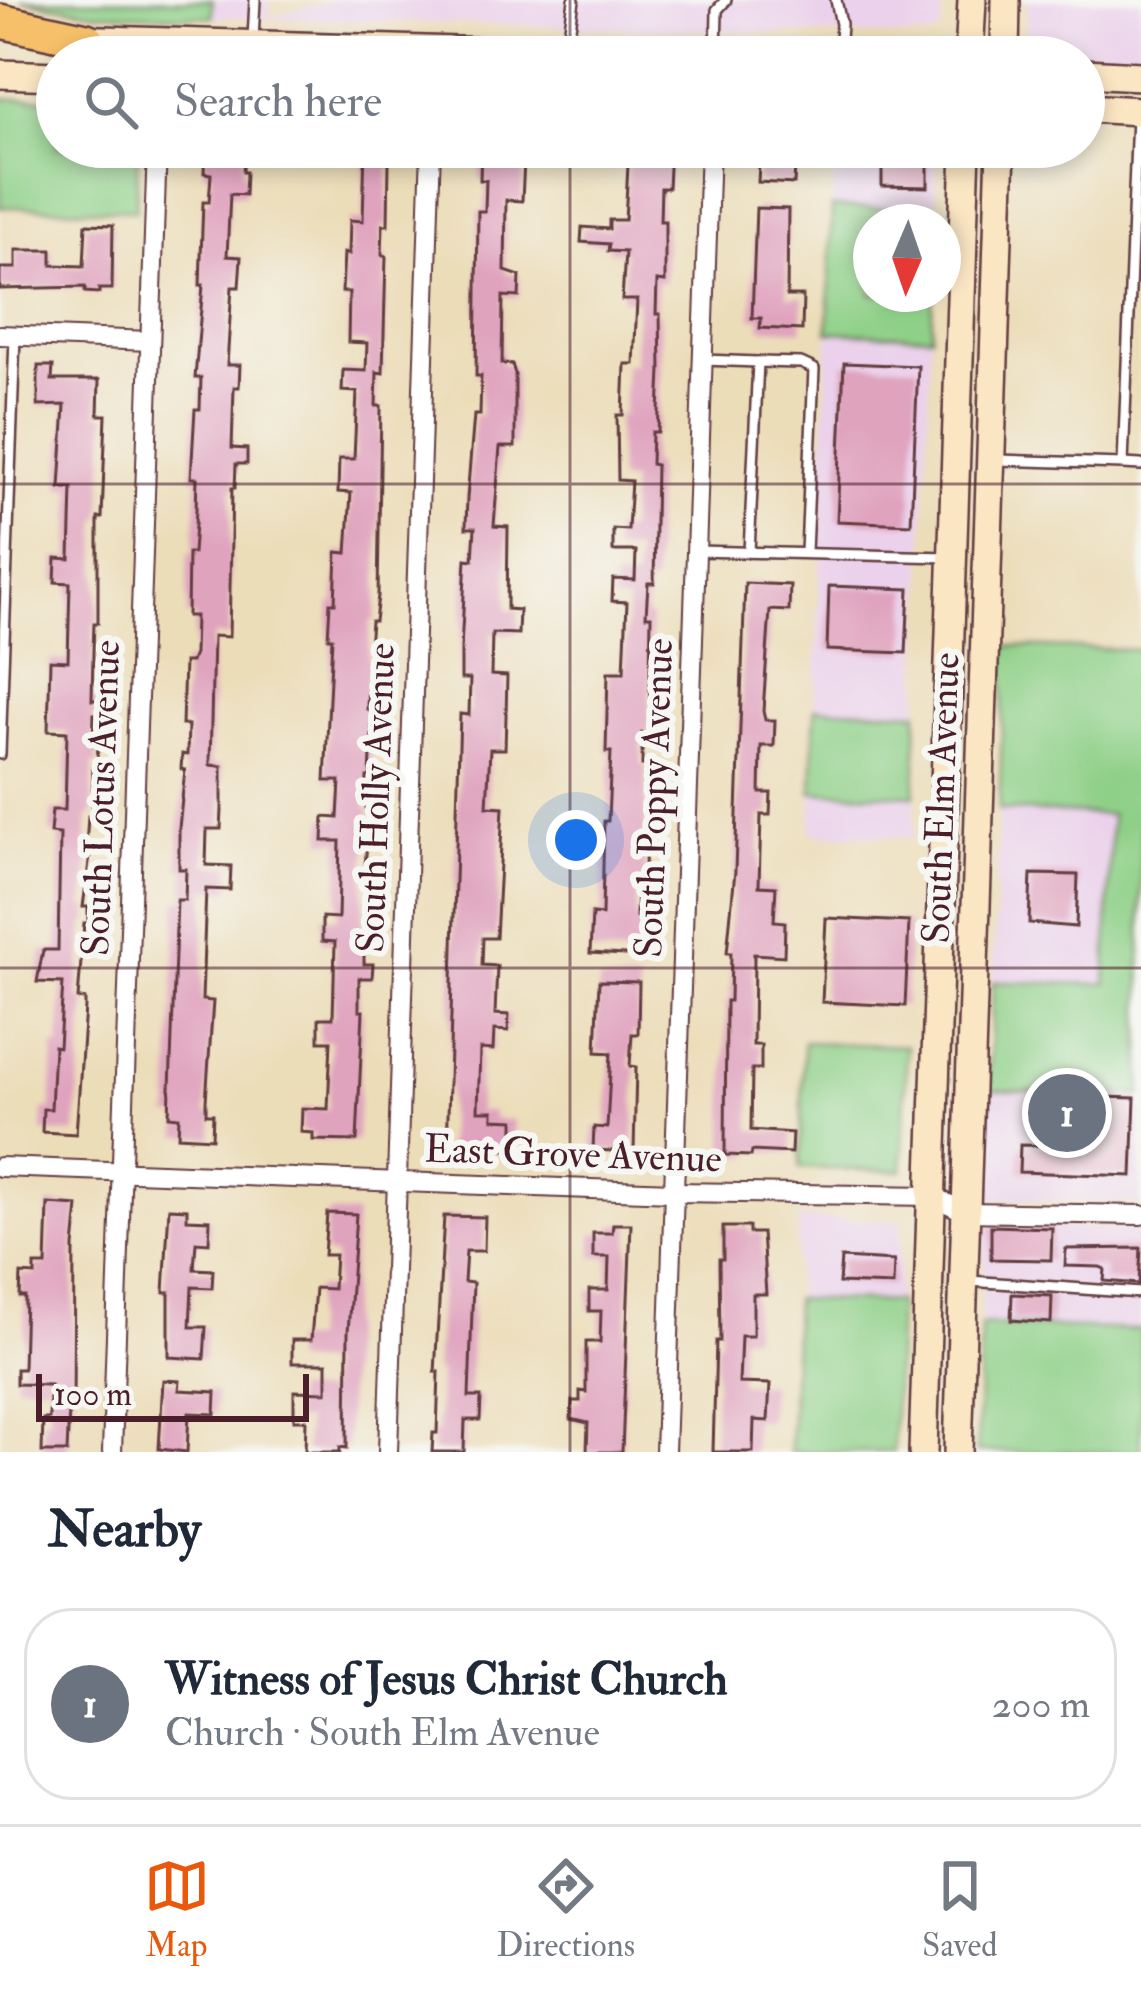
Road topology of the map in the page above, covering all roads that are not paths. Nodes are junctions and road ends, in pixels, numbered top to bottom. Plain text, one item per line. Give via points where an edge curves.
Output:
1 (255, 0) edge
2 (574, 0) edge
3 (726, 0) edge
4 (834, 0) edge
5 (971, 0) edge
6 (1006, 0) edge
7 (0, 21) edge
8 (69, 36) edge
9 (269, 36) edge
10 (568, 36) edge
11 (716, 36) edge
12 (841, 36) edge
13 (969, 36) edge
14 (1005, 36) edge
15 (0, 38) edge
16 (36, 39) edge
17 (0, 74) edge
18 (36, 75) edge
19 (1105, 75) edge
20 (1141, 76) edge
21 (1105, 109) edge
22 (1139, 111) edge
23 (156, 168) edge
24 (429, 168) edge
25 (709, 168) edge
26 (965, 168) edge
27 (1000, 168) edge
28 (8, 336) edge
29 (150, 341) junction
30 (703, 360) junction
31 (758, 362) junction
32 (992, 460) junction
33 (1123, 464) junction
34 (1141, 465) edge
35 (696, 551) junction
36 (749, 552) junction
37 (806, 552) junction
38 (954, 558) junction
39 (0, 754) edge
40 (0, 1167) edge
41 (121, 1172) junction
42 (397, 1182) junction
43 (674, 1192) junction
44 (932, 1196) junction
45 (965, 1212) junction
46 (1141, 1215) edge
47 (964, 1280) junction
48 (1141, 1293) edge
49 (112, 1452) edge
50 (388, 1452) edge
51 (665, 1452) edge
52 (923, 1452) edge
53 (958, 1452) edge

1 - 9 lane
2 - 10 lane
3 - 11 lane via 717,10
4 - 12 lane
5 - 13 main road
6 - 14 main road
7 - 8 highway
15 - 16 main road
17 - 18 main road
19 - 20 main road
21 - 22 main road
22 - 33 lane
23 - 29 street, South Lotus Avenue
24 - 42 street, South Holly Avenue
25 - 30 street, South Poppy Avenue
26 - 38 main road, South Elm Avenue
27 - 32 main road, South Elm Avenue
28 - 29 street
28 - 39 lane
29 - 41 street, South Lotus Avenue
30 - 31 lane
30 - 35 street, South Poppy Avenue
31 - 36 lane
31 - 37 lane via 814,369
32 - 33 lane
32 - 45 main road, South Elm Avenue
33 - 34 lane
35 - 36 lane
35 - 43 street, South Poppy Avenue
36 - 37 lane
37 - 38 lane
38 - 44 main road, South Elm Avenue
40 - 41 street, East Grove Avenue
41 - 42 street, East Grove Avenue
41 - 49 street, South Lotus Avenue
42 - 43 street, East Grove Avenue
42 - 50 street, South Holly Avenue
43 - 44 street, East Grove Avenue
43 - 51 street, South Poppy Avenue
44 - 45 street, East Grove Avenue
44 - 52 main road, South Elm Avenue
45 - 46 street, East Grove Avenue
45 - 47 main road, South Elm Avenue
47 - 48 lane
47 - 53 main road, South Elm Avenue

